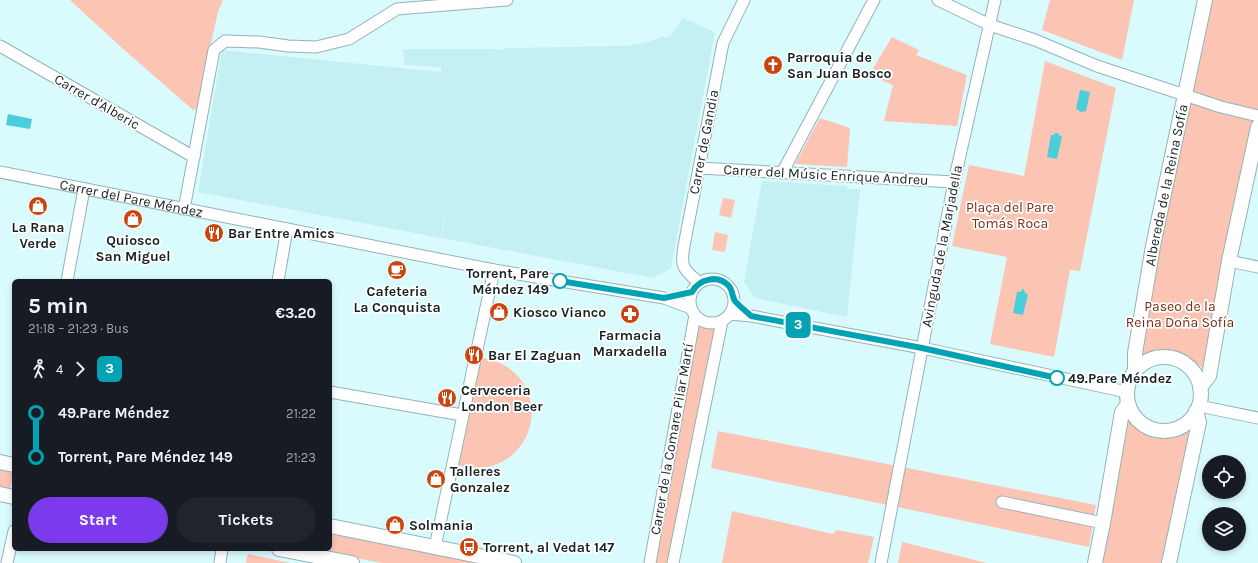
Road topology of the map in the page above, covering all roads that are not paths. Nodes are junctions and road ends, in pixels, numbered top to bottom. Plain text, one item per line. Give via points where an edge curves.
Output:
1 (507, 0) edge
2 (744, 0) edge
3 (874, 0) edge
4 (938, 0) edge
5 (995, 0) edge
6 (1205, 0) edge
7 (455, 2) edge
8 (990, 25) junction
9 (0, 46) edge
10 (1185, 96) junction
11 (1258, 116) edge
12 (1258, 127) edge
13 (194, 157) junction
14 (699, 168) junction
15 (0, 172) edge
16 (782, 173) junction
17 (954, 182) junction
18 (84, 189) junction
19 (184, 209) junction
20 (287, 229) junction
21 (1229, 261) junction
22 (1258, 267) edge
23 (494, 270) junction
24 (66, 279) edge
25 (278, 279) edge
26 (699, 283) junction
27 (692, 292) junction
28 (664, 298) junction
29 (734, 300) junction
30 (693, 311) junction
31 (751, 316) junction
32 (726, 318) junction
33 (922, 348) junction
34 (1135, 370) junction
35 (1200, 387) junction
36 (332, 392) edge
37 (1127, 398) junction
38 (1198, 408) junction
39 (462, 415) junction
40 (1258, 418) edge
41 (0, 462) edge
42 (12, 465) edge
43 (0, 494) edge
44 (12, 497) edge
45 (1002, 502) dead end
46 (1103, 523) junction
47 (332, 526) edge
48 (12, 540) edge
49 (435, 548) junction
50 (222, 551) edge
51 (289, 551) edge
52 (7, 563) edge
53 (220, 563) edge
54 (352, 563) edge
55 (514, 563) edge
56 (650, 563) edge
57 (673, 563) edge
58 (881, 563) edge
59 (1095, 563) edge
60 (1170, 563) edge

1 - 7 street
2 - 14 street, Carrer de Gandia via 723,43
3 - 16 street
4 - 8 street
5 - 8 street, Avinguda de la Marjadella
6 - 10 street, Albereda de la Reina Sofía
7 - 13 street via 397,10 349,39 316,47 225,41 214,50
8 - 10 street
8 - 17 street, Avinguda de la Marjadella
9 - 13 street, Carrer d'Alberic
10 - 11 street
10 - 34 street, Albereda de la Reina Sofía via 1154,246
12 - 21 street
13 - 19 street
14 - 16 street, Carrer del Músic Enrique Andreu
14 - 26 street, Carrer de Gandia via 682,258 684,268
15 - 18 street, Carrer del Pare Méndez
16 - 17 street, Carrer del Músic Enrique Andreu
17 - 33 street, Avinguda de la Marjadella
18 - 19 street, Carrer del Pare Méndez
18 - 24 street
19 - 20 street, Carrer del Pare Méndez
20 - 23 street, Carrer del Pare Méndez
20 - 25 street
21 - 22 street
21 - 35 street via 1209,376
23 - 28 street, Carrer del Pare Méndez
23 - 39 street
26 - 27 street
26 - 29 street via 707,279 723,281 729,286
27 - 28 street, Carrer del Pare Méndez
27 - 30 street via 690,300
28 - 30 street, Carrer del Pare Méndez
29 - 31 street
29 - 32 street via 734,308
30 - 32 street via 704,322 711,323
30 - 56 street, Carrer de la Comare Pilar Martí
31 - 32 street
31 - 33 street
32 - 57 street, Carrer de la Comare Pilar Martí
33 - 37 street
33 - 58 street, Avinguda de la Marjadella
34 - 35 street via 1146,361 1172,357 1184,362 1193,371
34 - 37 street via 1129,380
35 - 38 street
36 - 39 street
37 - 38 street via 1133,414 1140,423 1161,431 1183,426 1192,419
37 - 46 street via 1122,412
38 - 40 street
38 - 60 street via 1199,422
39 - 49 street
41 - 42 street
43 - 44 street
45 - 46 street
46 - 59 street
47 - 49 street
48 - 52 street
49 - 55 street
50 - 53 street
51 - 54 street

